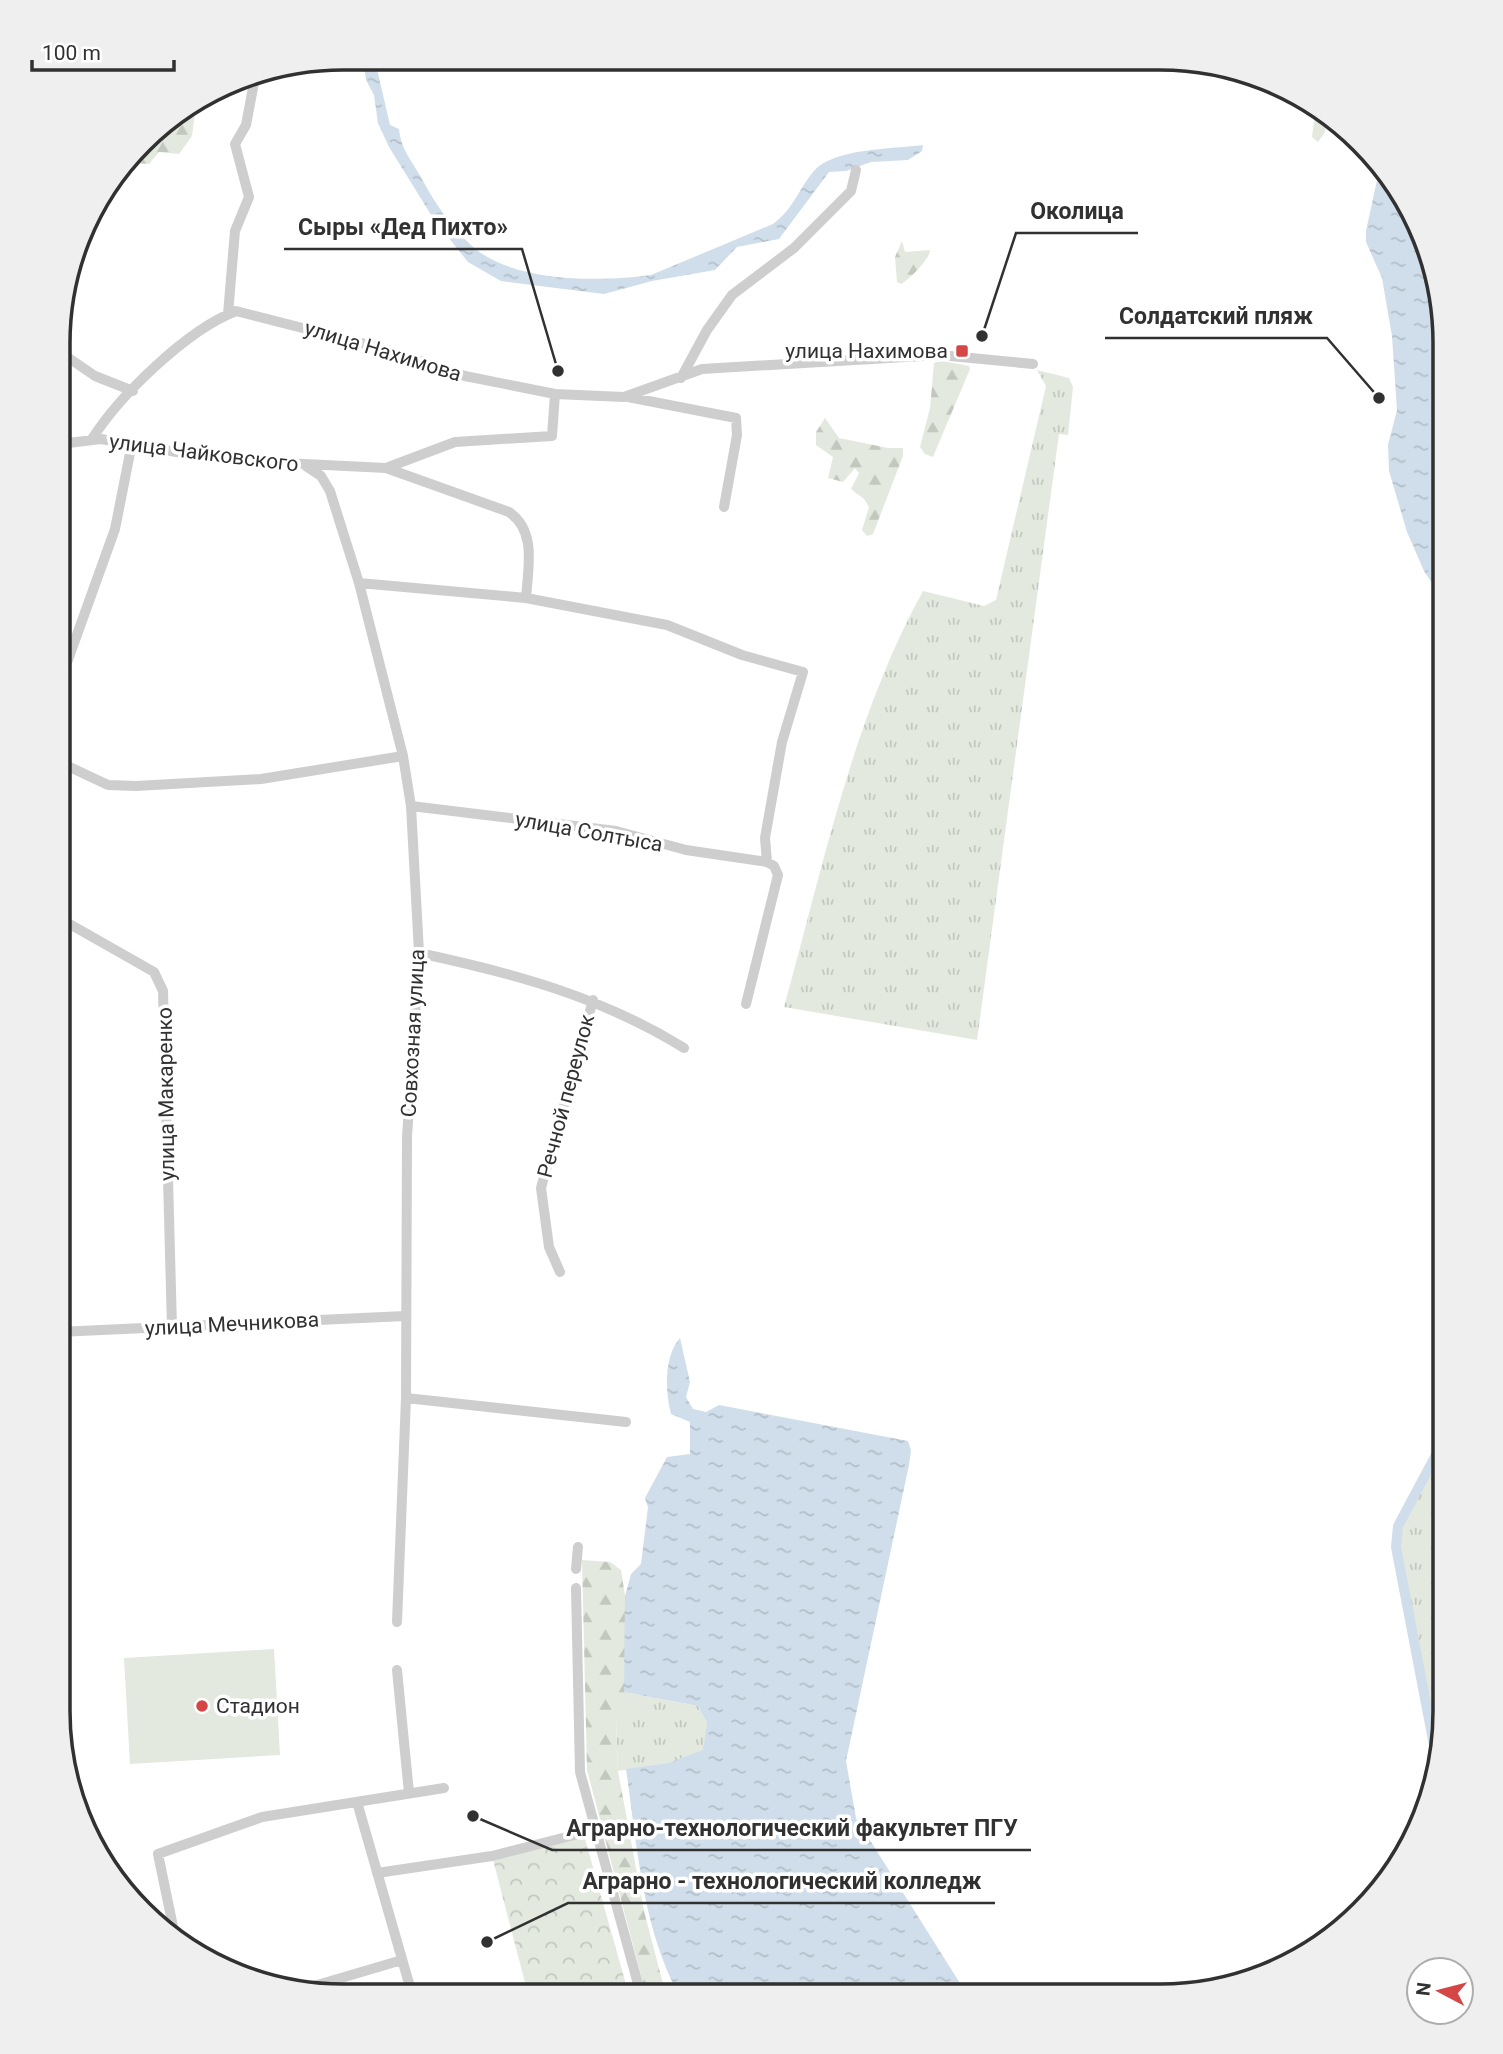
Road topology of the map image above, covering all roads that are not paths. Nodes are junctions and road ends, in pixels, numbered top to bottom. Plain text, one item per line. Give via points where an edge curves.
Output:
1 (254, 85) edge
2 (856, 170) dead end
3 (228, 314) junction
4 (70, 359) edge
5 (1033, 364) dead end
6 (681, 379) junction
7 (133, 391) junction
8 (555, 394) junction
9 (624, 397) junction
10 (92, 439) junction
11 (70, 442) edge
12 (132, 443) junction
13 (306, 466) junction
14 (386, 468) junction
15 (724, 507) dead end
16 (359, 583) junction
17 (526, 598) junction
18 (70, 654) edge
19 (403, 756) junction
20 (70, 767) edge
21 (411, 806) junction
22 (767, 862) junction
23 (70, 924) edge
24 (419, 953) junction
25 (593, 1000) junction
26 (746, 1004) dead end
27 (684, 1048) dead end
28 (560, 1272) dead end
29 (405, 1316) junction
30 (172, 1328) junction
31 (70, 1332) edge
32 (406, 1398) junction
33 (626, 1422) dead end
34 (578, 1547) dead end
35 (576, 1569) dead end
36 (576, 1588) dead end
37 (397, 1622) dead end
38 (397, 1670) dead end
39 (443, 1788) dead end
40 (409, 1793) junction
41 (357, 1802) junction
42 (594, 1829) junction
43 (377, 1873) junction
44 (173, 1924) edge
45 (402, 1960) junction
46 (324, 1983) edge
47 (409, 1984) edge
48 (638, 1984) edge

1 - 3 street via 246,125 235,144 249,197 235,231
2 - 6 street via 851,191 794,248 732,295
3 - 7 street via 152,369
3 - 8 street, улица Нахимова via 247,312 465,376
4 - 7 street via 95,376
5 - 6 street, улица Нахимова via 940,355 702,369
6 - 9 street, улица Нахимова
7 - 10 street
8 - 9 street, улица Нахимова
8 - 14 street, улица Чайковского via 552,436 455,442
9 - 15 street via 736,418
10 - 11 street, улица Чайковского
10 - 12 street, улица Чайковского
12 - 13 street, улица Чайковского via 223,460
12 - 18 street via 115,528
13 - 14 street, улица Чайковского
13 - 16 street, Совхозная улица via 321,476 330,491
14 - 17 street via 519,518 527,532
16 - 17 street
16 - 19 street, Совхозная улица
17 - 22 street via 667,625 741,655 803,672 782,743 765,838
19 - 20 street via 261,779 136,786 108,785
19 - 21 street, Совхозная улица
21 - 22 street, улица Солтыса via 617,831 686,850
21 - 24 street, Совхозная улица
22 - 26 street via 778,875
23 - 30 street, улица Макаренко via 154,972 160,980
24 - 25 street, Речной переулок via 502,971
24 - 29 street, Совхозная улица via 407,1137
25 - 27 street, Речной переулок
25 - 28 street, Речной переулок via 541,1188 548,1247
29 - 30 street, улица Мечникова
29 - 32 street, Совхозная улица
30 - 31 street, улица Мечникова
32 - 33 street
32 - 37 street, Совхозная улица
34 - 35 street
36 - 42 street via 580,1772
38 - 40 street
39 - 40 street
40 - 41 street
41 - 43 street
41 - 44 street via 262,1818 158,1854
42 - 43 street via 492,1856
42 - 48 street
43 - 45 street
45 - 46 street
45 - 47 street

